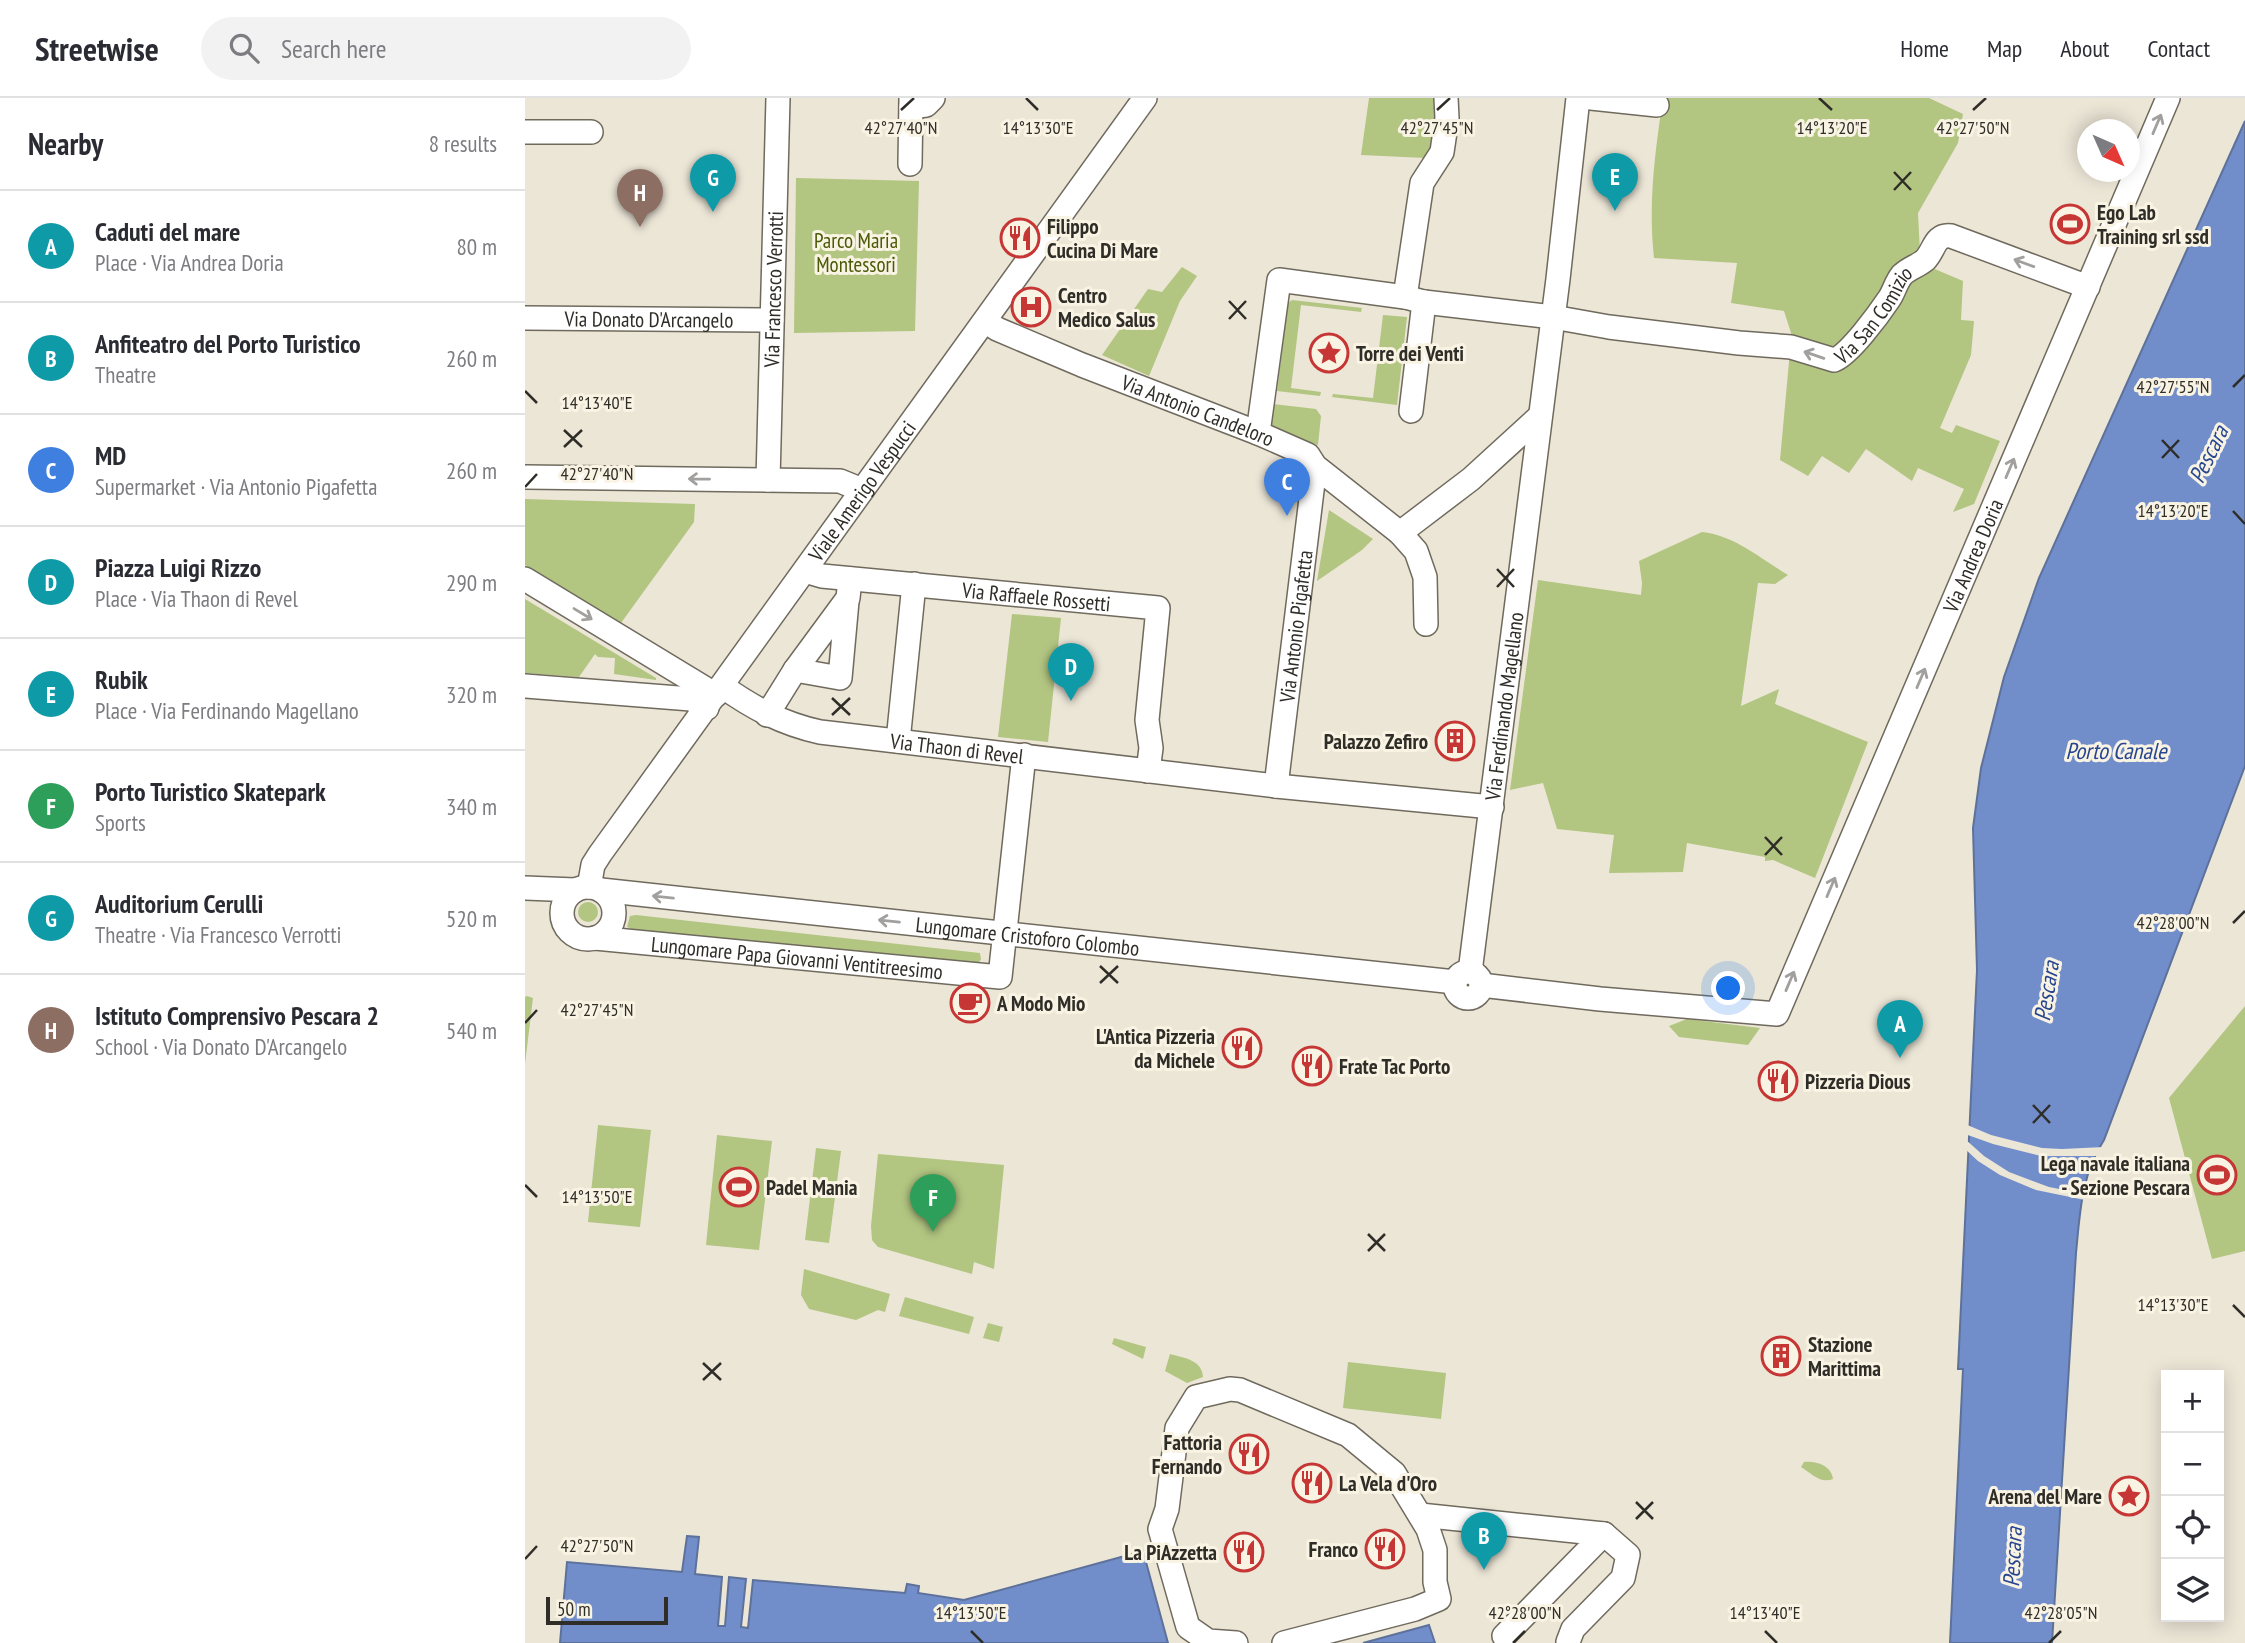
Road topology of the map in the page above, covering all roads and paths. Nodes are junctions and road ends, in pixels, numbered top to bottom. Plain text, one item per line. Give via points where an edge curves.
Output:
1 (778, 98) edge
2 (933, 98) edge
3 (1145, 98) edge
4 (1446, 98) edge
5 (1578, 98) edge
6 (1591, 98) edge
7 (2168, 98) edge
8 (911, 103) edge
9 (1657, 105) dead end
10 (525, 132) edge
11 (591, 132) dead end
12 (910, 164) dead end
13 (2088, 287) junction
14 (1414, 300) junction
15 (1553, 317) junction
16 (525, 318) edge
17 (772, 320) junction
18 (985, 321) junction
19 (1411, 411) dead end
20 (1540, 416) junction
21 (1258, 433) junction
22 (1315, 466) junction
23 (525, 477) edge
24 (768, 480) junction
25 (862, 491) junction
26 (1396, 530) junction
27 (805, 571) junction
28 (525, 579) edge
29 (914, 584) junction
30 (849, 588) junction
31 (1426, 624) dead end
32 (795, 670) junction
33 (525, 686) edge
34 (715, 696) junction
35 (767, 715) junction
36 (898, 741) junction
37 (1024, 755) junction
38 (1148, 771) junction
39 (1276, 786) junction
40 (1492, 807) junction
41 (525, 888) edge
42 (588, 889) junction
43 (525, 894) edge
44 (563, 918) junction
45 (1006, 933) junction
46 (594, 938) junction
47 (1469, 979) junction
48 (1777, 1014) joint
49 (1420, 1515) junction
50 (1604, 1534) junction
51 (1504, 1636) dead end
52 (1568, 1642) edge
53 (1236, 1643) edge
54 (1284, 1643) edge

1 - 17 street, Via Francesco Verrotti
2 - 8 street via 921,107
3 - 18 street, Viale Amerigo Vespucci
4 - 14 street via 1442,152 1422,183
5 - 15 street, Via Ferdinando Magellano
6 - 9 street
13 -> 7 street, Via Andrea Doria
8 - 12 street
10 - 11 street
13 -> 15 street, Via San Comizio via 1943,235 1926,259 1902,276 1889,299 1840,358 1828,359 1791,346
48 -> 13 street, Via Andrea Doria
14 - 15 street
14 - 19 street
14 - 21 street via 1279,280
15 - 20 street, Via Ferdinando Magellano
16 - 17 street, Via Donato D'Arcangelo
17 - 24 street, Via Francesco Verrotti
18 - 21 street, Via Antonio Candeloro via 1082,365
18 - 25 street, Viale Amerigo Vespucci
20 - 26 street via 1471,479
20 - 40 street, Via Ferdinando Magellano
21 - 22 street, Via Antonio Candeloro via 1308,455
22 - 26 street, Via Antonio Candeloro
22 - 39 street, Via Antonio Pigafetta
24 -> 23 street
24 - 25 street via 840,481
25 - 27 street, Viale Amerigo Vespucci
26 - 31 street, Via Antonio Candeloro via 1416,551 1425,577
27 - 30 street, Via Raffaele Rossetti
27 - 34 street, Viale Amerigo Vespucci
28 -> 34 street
29 - 30 street, Via Raffaele Rossetti
29 - 36 street
29 - 38 street, Via Raffaele Rossetti via 1158,608 1147,720
30 - 32 street
30 - 32 street via 840,678
32 - 35 street
33 - 34 street via 691,699
34 - 35 street, Via Thaon di Revel
34 - 42 street, Viale Amerigo Vespucci via 600,854
35 - 36 street, Via Thaon di Revel via 820,732
36 - 37 street, Via Thaon di Revel
37 - 38 street, Via Thaon di Revel
37 - 45 street
38 - 39 street, Via Thaon di Revel
39 - 40 street, Via Thaon di Revel
40 - 47 street, Via Ferdinando Magellano
41 - 42 street, Lungomare Cristoforo Colombo
42 - 44 street via 564,902
45 -> 42 street, Lungomare Cristoforo Colombo
42 - 46 street via 612,903 613,920
43 - 44 street
44 - 46 street via 572,933
45 - 46 street, Lungomare Papa Giovanni Ventitreesimo via 1000,977
45 - 47 street, Lungomare Cristoforo Colombo
47 - 48 street, Lungomare Cristoforo Colombo via 1600,999
49 - 50 street
49 - 53 street via 1394,1474 1348,1435 1240,1390 1196,1397 1177,1428 1167,1509 1160,1529 1188,1627 1208,1641
49 - 54 street via 1434,1550 1439,1599
50 - 51 street
50 - 52 street via 1628,1555 1623,1578 1573,1629

